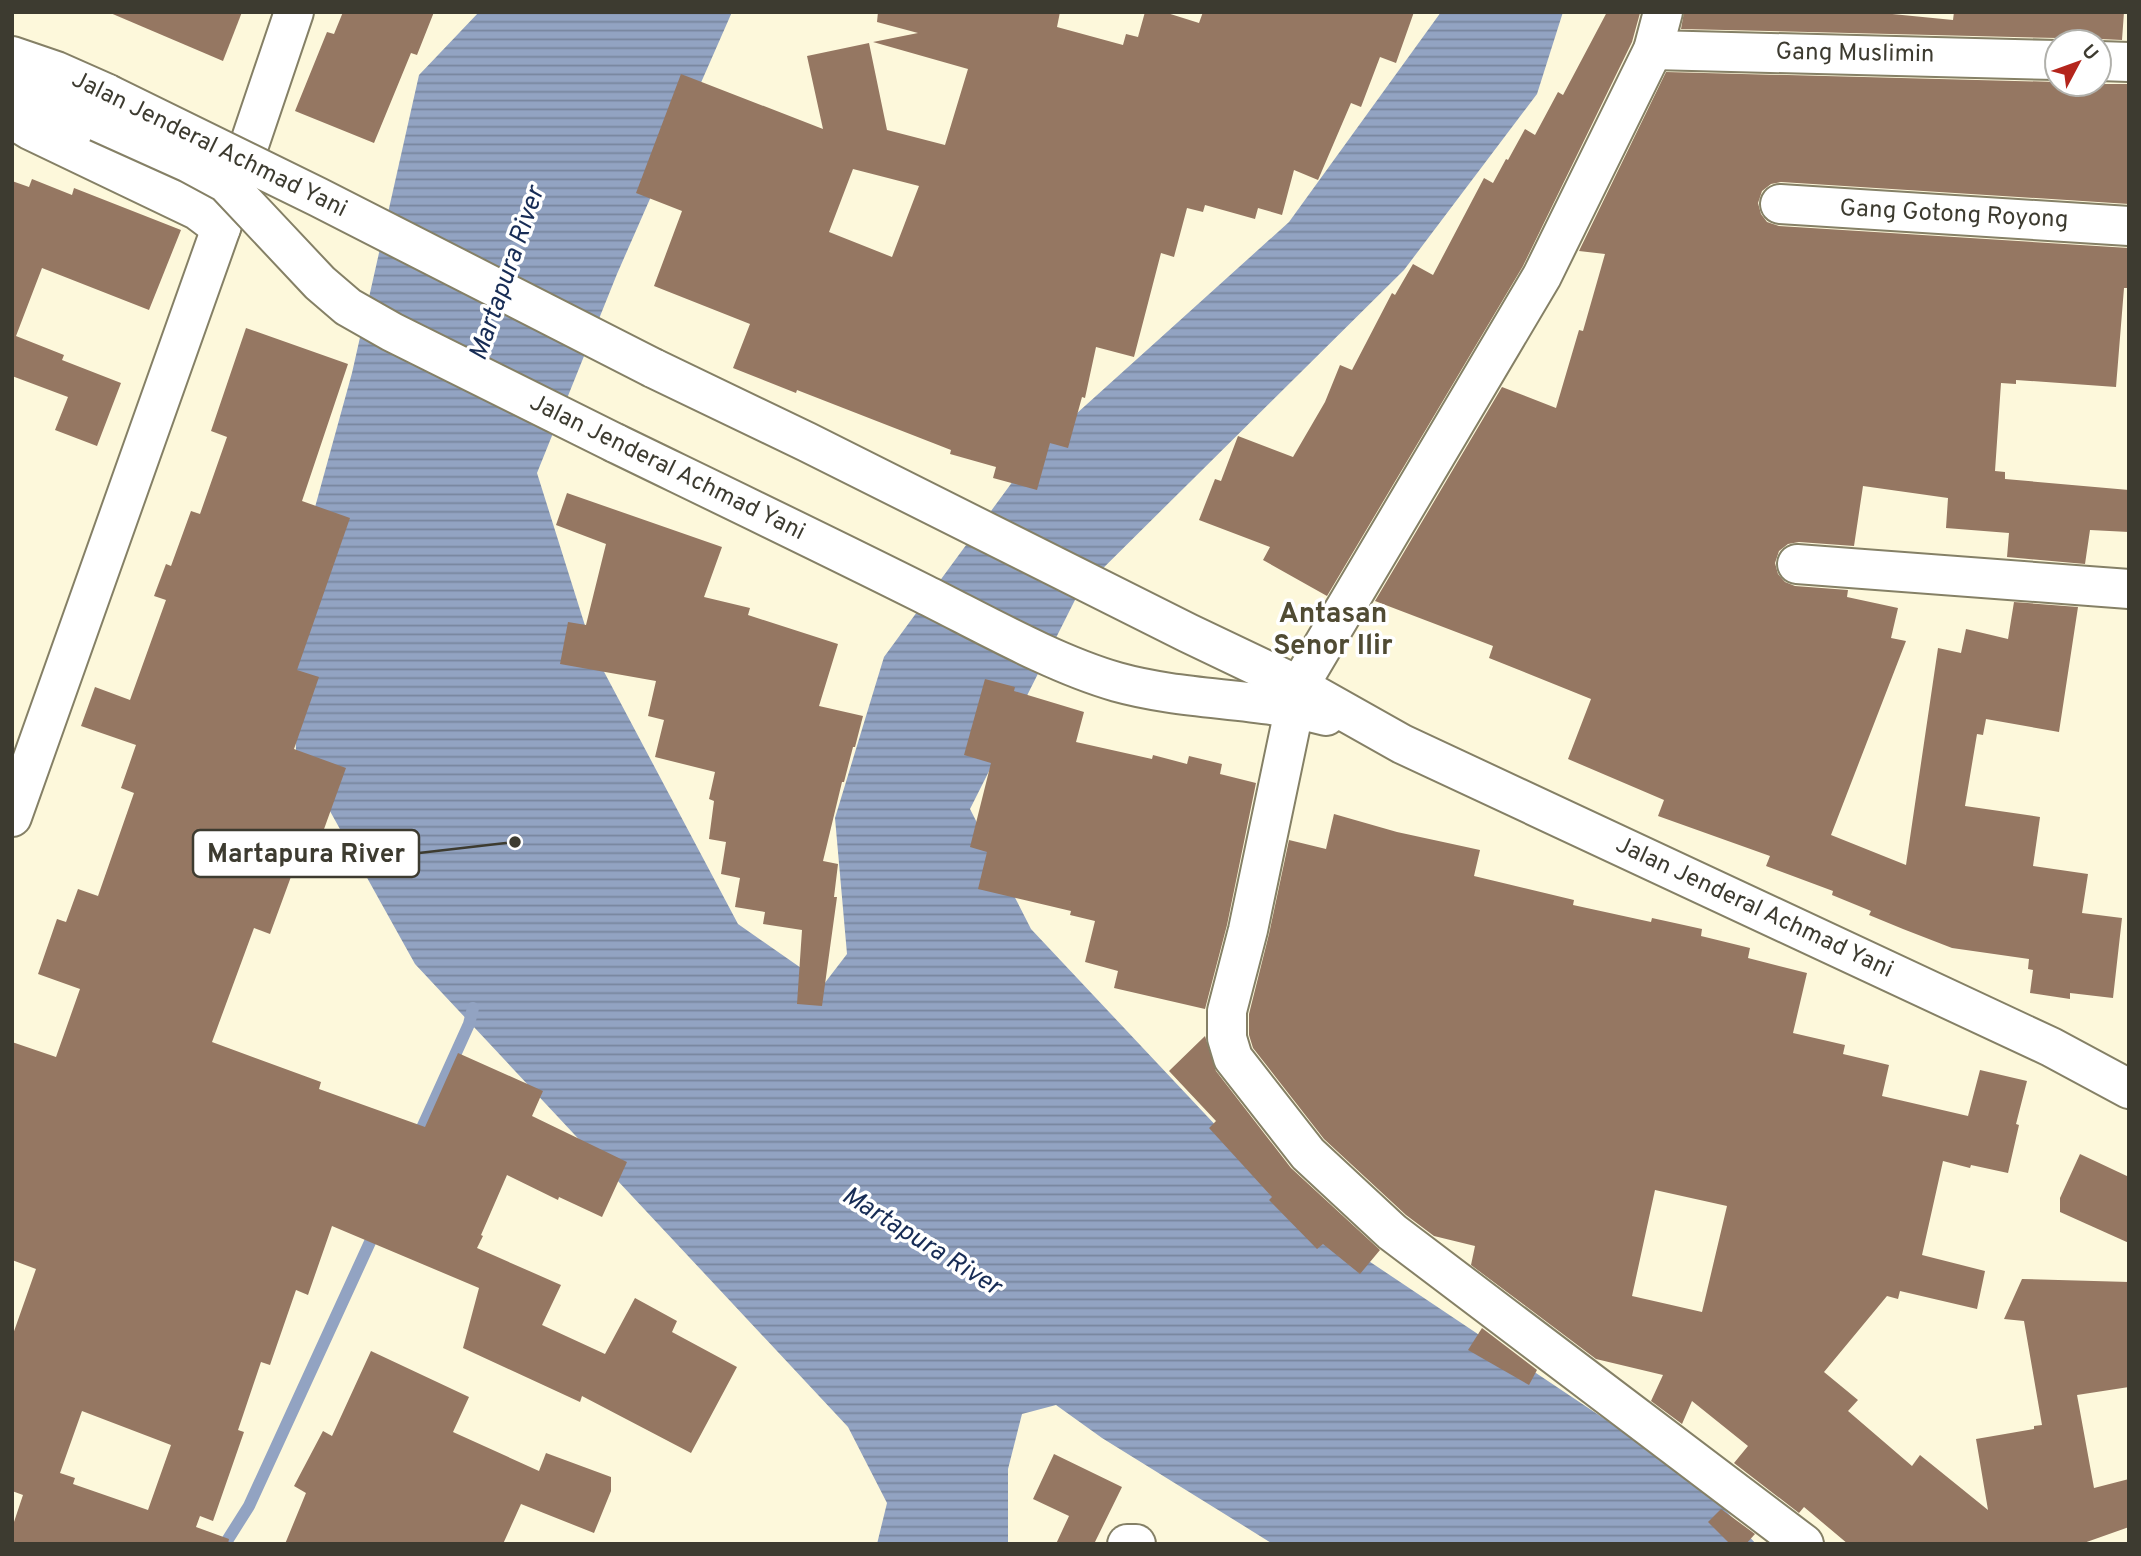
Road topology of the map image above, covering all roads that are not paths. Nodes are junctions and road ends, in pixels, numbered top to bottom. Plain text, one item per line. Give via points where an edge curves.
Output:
1 (294, 12) edge
2 (1663, 12) edge
3 (1653, 50) junction
4 (12, 56) edge
5 (2043, 60) edge
6 (12, 91) edge
7 (103, 108) junction
8 (12, 119) edge
9 (1780, 204) dead end
10 (2129, 226) edge
11 (221, 228) junction
12 (1797, 564) dead end
13 (2129, 589) edge
14 (1296, 696) junction
15 (12, 817) edge
16 (2129, 1089) edge
17 (1127, 1544) edge
18 (1136, 1544) edge
19 (1804, 1544) edge

1 - 11 main road
2 - 3 main road
3 - 5 main road, Gang Muslimin
3 - 14 main road via 1542,276
4 - 7 main road, Jalan Jenderal Achmad Yani via 56,71
6 - 7 main road, Jalan Jenderal Achmad Yani
7 - 14 main road, Jalan Jenderal Achmad Yani, bridge via 318,197 653,369 1036,556
7 - 14 main road, Jalan Jenderal Achmad Yani, bridge via 226,183 348,307 615,443 983,624 1115,682 1165,694
8 - 11 main road via 197,210
9 - 10 main road, Gang Gotong Royong
11 - 15 main road
12 - 13 main road
14 - 16 main road, Jalan Jenderal Achmad Yani via 1378,730
14 - 19 main road via 1227,1011 1233,1058 1308,1154 1392,1232
17 - 18 main road

